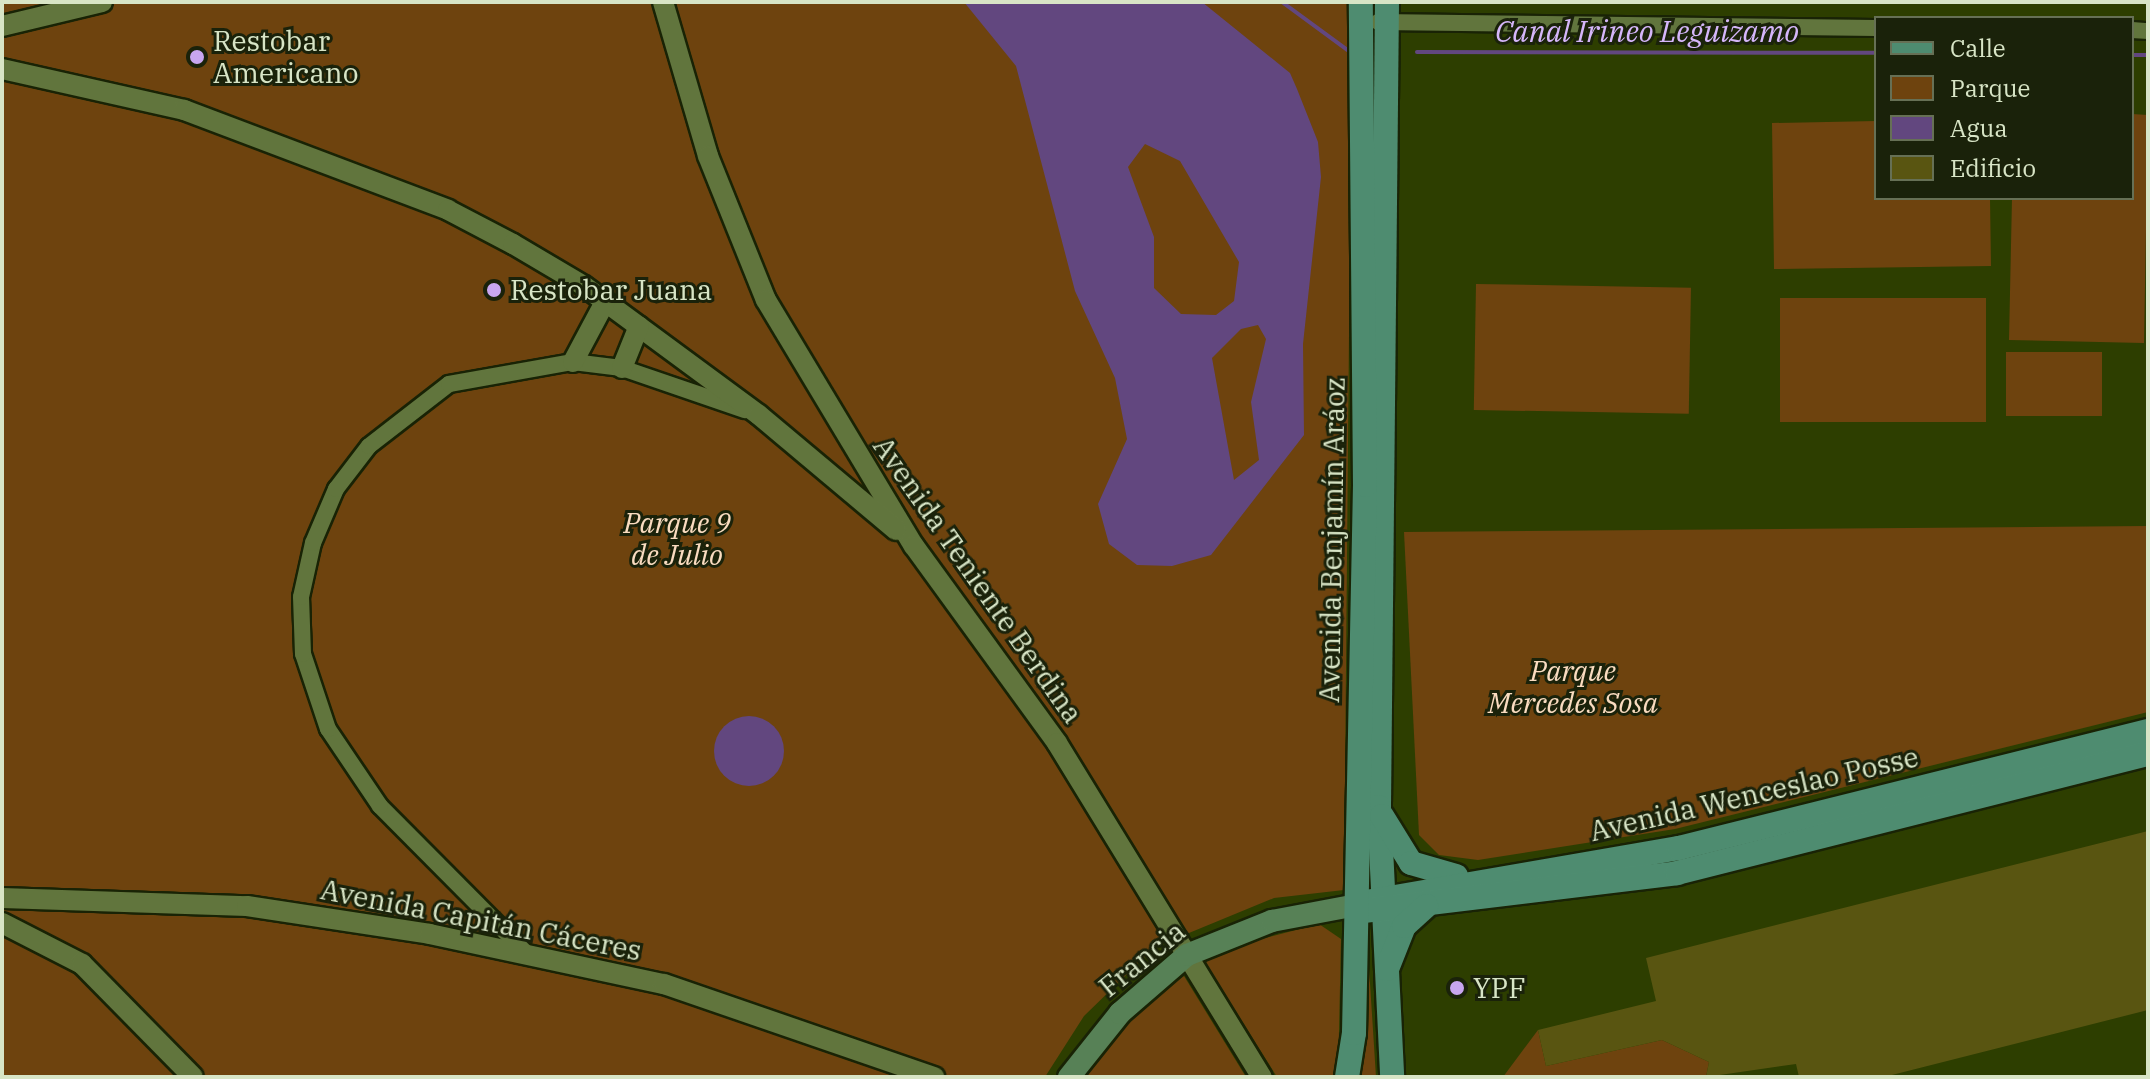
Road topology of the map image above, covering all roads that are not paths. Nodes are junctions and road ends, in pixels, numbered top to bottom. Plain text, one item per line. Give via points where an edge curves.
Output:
1 (102, 2) edge
2 (663, 2) edge
3 (1361, 12) edge
4 (1387, 12) edge
5 (2, 26) edge
6 (1874, 28) edge
7 (2, 69) edge
8 (605, 302) junction
9 (639, 326) junction
10 (573, 362) junction
11 (622, 368) junction
12 (759, 415) junction
13 (914, 546) junction
14 (2148, 731) edge
15 (2148, 754) edge
16 (1379, 807) junction
17 (1474, 878) junction
18 (2, 898) edge
19 (1372, 905) junction
20 (1426, 906) junction
21 (1324, 914) joint
22 (2, 923) edge
23 (528, 955) junction
24 (1187, 955) junction
25 (1382, 986) junction
26 (193, 1077) edge
27 (934, 1077) edge
28 (1069, 1077) edge
29 (1262, 1077) edge
30 (1347, 1077) edge
31 (1392, 1077) edge

1 - 5 street
2 - 13 street, Avenida Teniente Berdina via 708,156 766,300
3 - 4 street
3 - 19 main road, Avenida Benjamín Aráoz
4 - 6 street
4 - 16 main road, Avenida Benjamín Aráoz
7 - 8 street via 184,110 261,136 448,210
8 - 9 street
8 - 10 street
9 - 11 street
9 - 12 street
10 - 11 street
10 - 23 street via 449,384 408,410 336,489 313,543 301,597 303,654 328,729 380,806
11 - 12 street
12 - 13 street
13 - 24 street, Avenida Teniente Berdina via 1057,743
14 - 17 main road, Avenida Wenceslao Posse via 1679,848
15 - 20 main road via 1677,873
16 - 17 main road via 1411,863
16 - 19 main road, Avenida Benjamín Aráoz
17 - 19 main road, Avenida Wenceslao Posse
18 - 23 street, Avenida Capitán Cáceres via 247,906
19 - 20 main road
19 - 21 main road, Avenida Wenceslao Posse
19 - 25 main road, Avenida Benjamín Aráoz
19 - 30 main road, Avenida Benjamín Aráoz
20 - 25 main road via 1399,934
21 - 24 main road, Francia via 1272,921
22 - 26 street via 82,964
23 - 27 street, Avenida Capitán Cáceres via 664,984
24 - 28 main road, Francia via 1120,1013
24 - 29 street, Avenida Teniente Berdina
25 - 31 main road, Avenida Benjamín Aráoz

